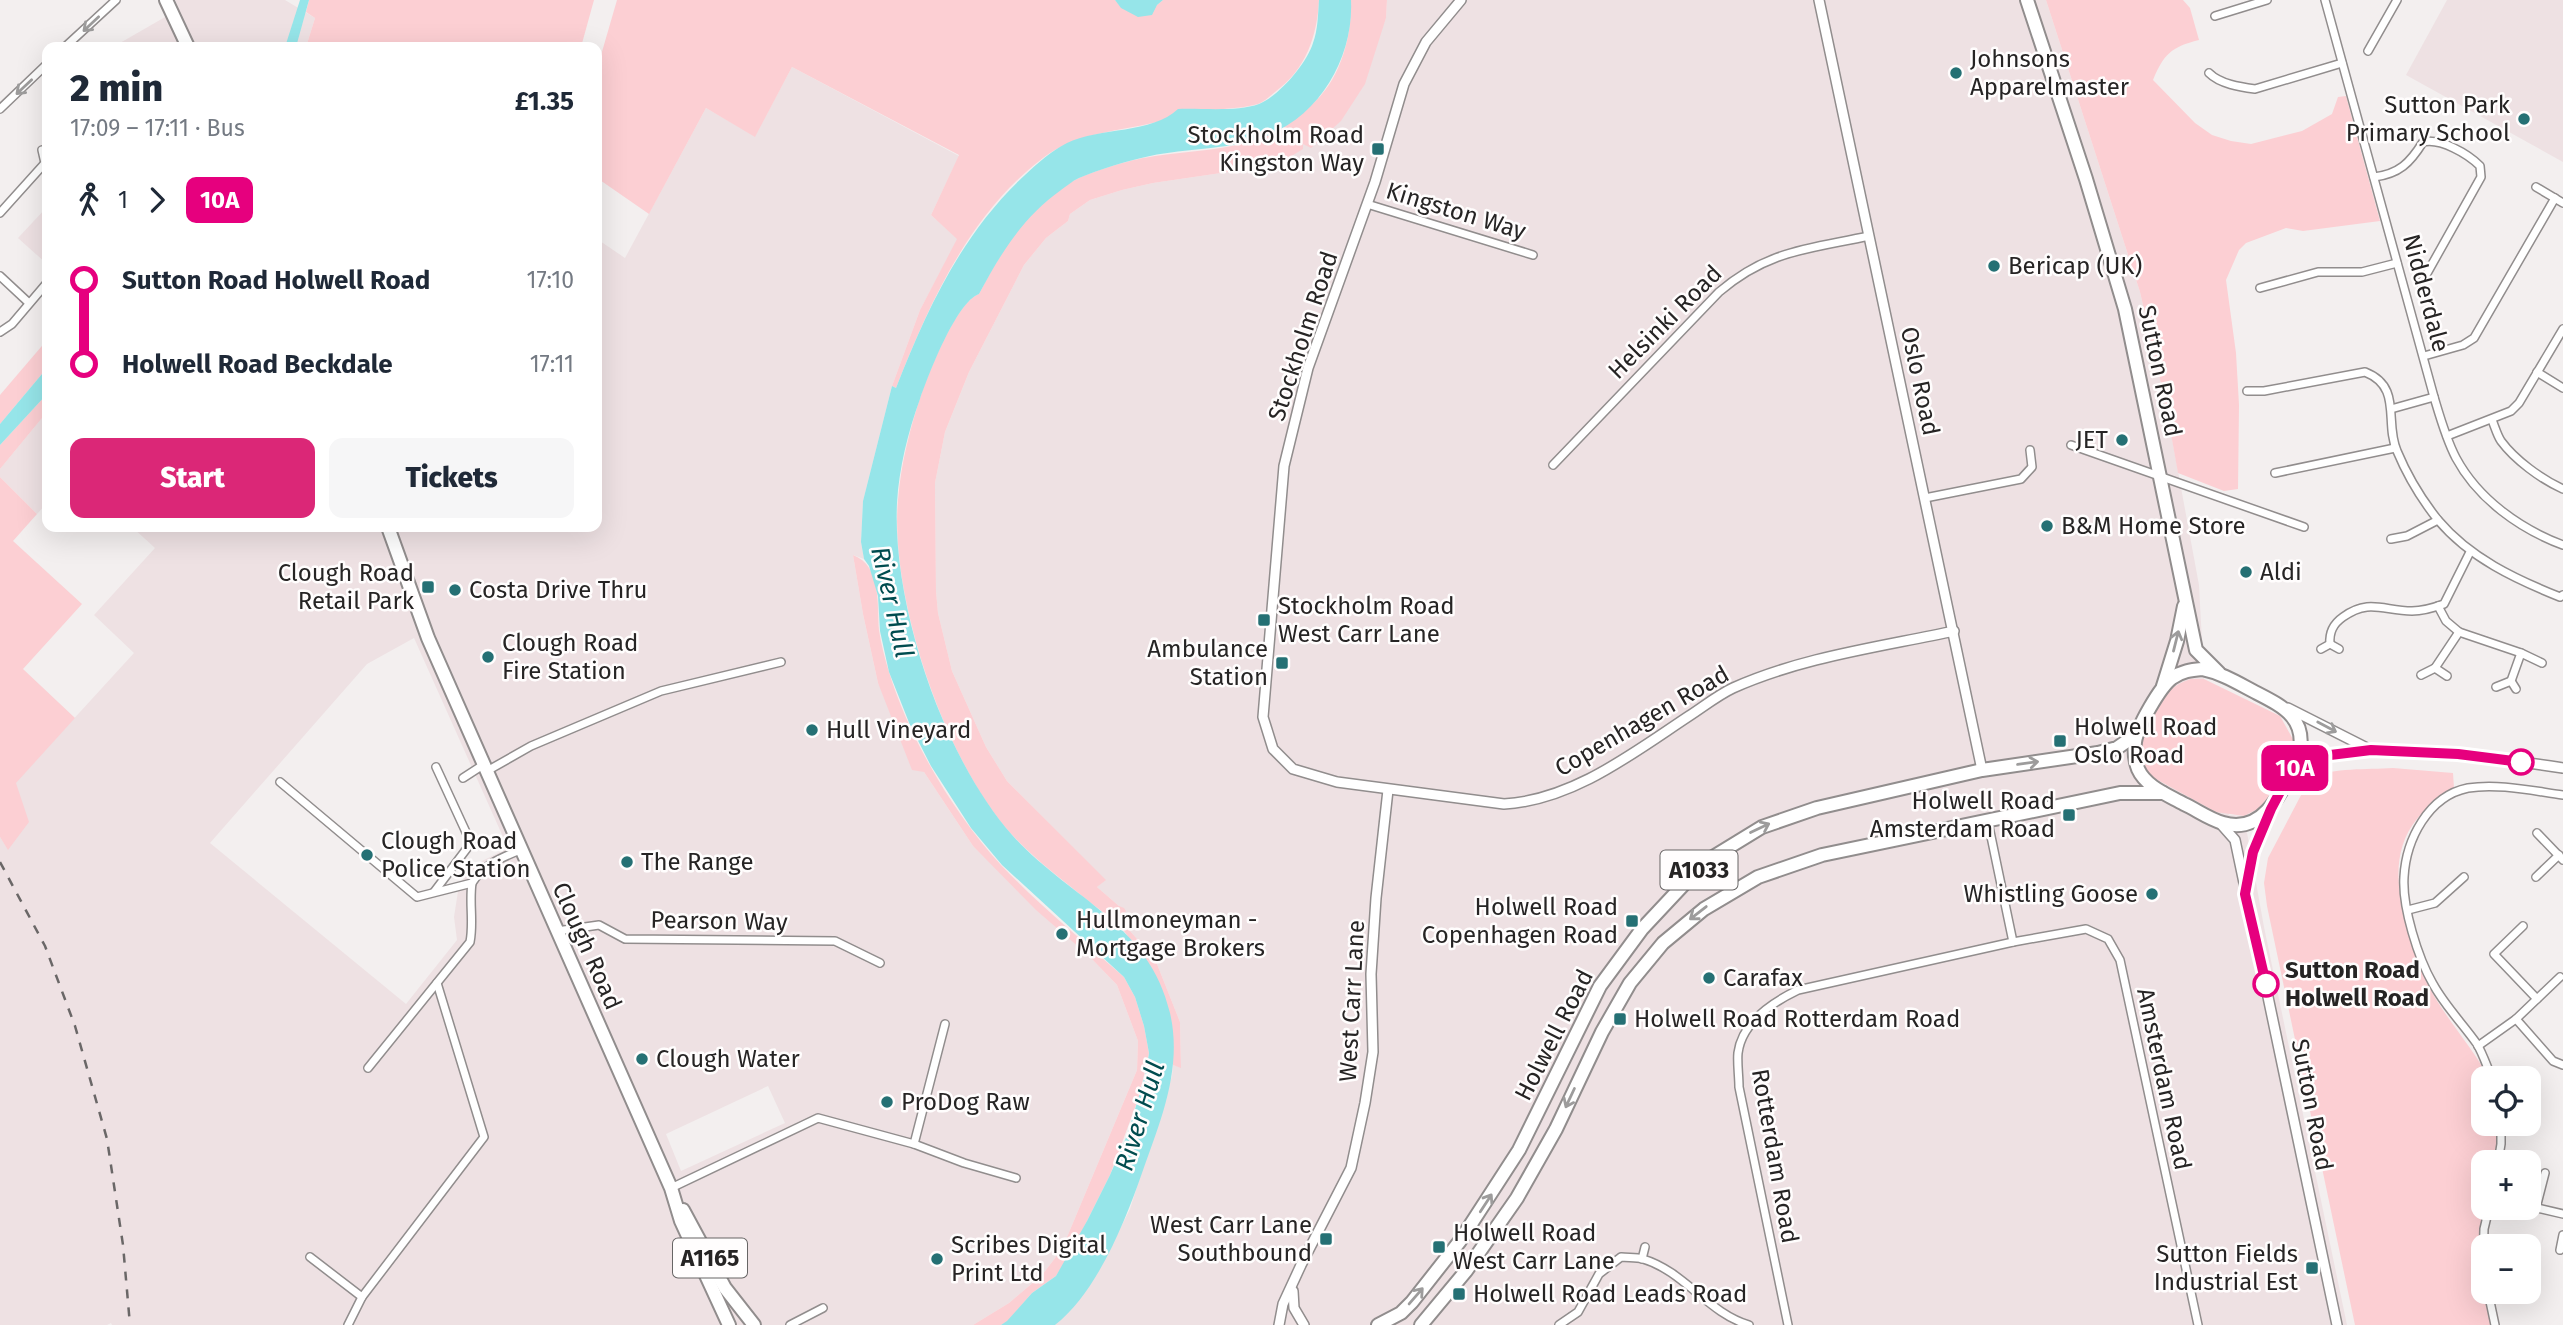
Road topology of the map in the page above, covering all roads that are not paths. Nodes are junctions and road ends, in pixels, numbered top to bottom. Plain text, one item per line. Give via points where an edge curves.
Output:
1 (116, 0) edge
2 (166, 0) edge
3 (1461, 0) edge
4 (1819, 0) edge
5 (2027, 0) edge
6 (2267, 0) edge
7 (2325, 0) edge
8 (2397, 0) edge
9 (2237, 4) edge
10 (2215, 16) dead end
11 (70, 42) edge
12 (186, 42) edge
13 (2368, 51) dead end
14 (2342, 63) junction
15 (42, 69) edge
16 (2212, 79) dead end
17 (0, 109) edge
18 (42, 167) edge
19 (2374, 177) junction
20 (2536, 187) dead end
21 (2555, 198) junction
22 (2563, 202) edge
23 (1367, 204) junction
24 (0, 213) edge
25 (1869, 236) junction
26 (1533, 255) dead end
27 (2397, 263) junction
28 (0, 276) edge
29 (2421, 284) dead end
30 (2270, 285) junction
31 (42, 288) edge
32 (2260, 288) dead end
33 (2272, 295) dead end
34 (29, 303) junction
35 (2563, 329) edge
36 (0, 332) edge
37 (2424, 356) junction
38 (2537, 372) junction
39 (2563, 388) edge
40 (2247, 391) dead end
41 (2434, 397) junction
42 (2391, 409) junction
43 (2492, 420) junction
44 (2447, 436) junction
45 (2071, 445) dead end
46 (2396, 448) junction
47 (2030, 450) dead end
48 (1553, 464) dead end
49 (2275, 473) dead end
50 (2161, 475) junction
51 (2563, 489) edge
52 (1925, 498) junction
53 (2438, 520) junction
54 (2304, 527) dead end
55 (390, 532) edge
56 (2407, 536) junction
57 (2391, 539) dead end
58 (2563, 545) edge
59 (2411, 546) dead end
60 (2470, 552) junction
61 (2185, 595) junction
62 (2563, 595) edge
63 (2438, 606) junction
64 (1954, 631) junction
65 (2459, 632) junction
66 (2330, 644) junction
67 (2320, 649) dead end
68 (2339, 649) dead end
69 (2521, 653) junction
70 (781, 662) dead end
71 (2542, 663) dead end
72 (2435, 668) junction
73 (2219, 673) junction
74 (2421, 675) dead end
75 (2447, 676) dead end
76 (2511, 681) junction
77 (2163, 686) junction
78 (2496, 687) dead end
79 (2516, 689) dead end
80 (2283, 706) junction
81 (2137, 734) junction
82 (2371, 750) junction
83 (436, 767) dead end
84 (485, 768) junction
85 (2563, 768) edge
86 (1982, 770) junction
87 (2291, 771) junction
88 (463, 778) dead end
89 (280, 782) dead end
90 (1388, 790) junction
91 (2163, 793) junction
92 (2563, 795) edge
93 (2271, 809) junction
94 (1988, 822) junction
95 (2220, 822) junction
96 (2538, 833) dead end
97 (520, 850) junction
98 (2561, 858) edge
99 (2464, 877) dead end
100 (2536, 877) dead end
101 (472, 883) junction
102 (434, 892) junction
103 (2245, 894) junction
104 (2408, 911) junction
105 (2523, 926) dead end
106 (557, 931) junction
107 (2013, 942) junction
108 (880, 963) dead end
109 (2560, 977) dead end
110 (437, 983) junction
111 (2537, 999) junction
112 (2516, 1019) junction
113 (945, 1024) dead end
114 (2478, 1046) junction
115 (2563, 1065) edge
116 (2487, 1066) edge
117 (368, 1068) dead end
118 (915, 1144) junction
119 (2545, 1173) dead end
120 (1016, 1178) dead end
121 (2541, 1184) edge
122 (671, 1188) junction
123 (2541, 1209) edge
124 (2563, 1213) edge
125 (2563, 1235) edge
126 (1645, 1247) dead end
127 (2560, 1250) dead end
128 (310, 1257) dead end
129 (1642, 1259) junction
130 (1294, 1283) junction
131 (362, 1297) junction
132 (2491, 1304) edge
133 (823, 1308) dead end
134 (792, 1324) edge
135 (348, 1325) edge
136 (729, 1325) edge
137 (754, 1325) edge
138 (1279, 1325) edge
139 (1304, 1325) edge
140 (1378, 1325) edge
141 (1421, 1325) edge
142 (1559, 1325) edge
143 (1749, 1325) edge
144 (1788, 1325) edge
145 (2198, 1325) edge
146 (2337, 1325) edge
147 (2495, 1325) edge

1 -> 11 street
2 - 12 main road
3 - 23 street, Stockholm Road via 1426,42 1404,84
4 - 25 street, Oslo Road
5 - 50 main road, Sutton Road via 2119,286
6 - 9 street
7 - 14 street, Nidderdale
8 - 13 street
9 - 10 street
14 - 16 street via 2255,89
14 - 19 street, Nidderdale
15 -> 17 street
18 - 24 street
19 - 27 street, Nidderdale
19 - 29 street via 2395,173 2411,161 2423,142 2430,141 2444,144 2480,166 2482,177
20 - 21 street
21 - 22 street
21 - 37 street via 2474,338
23 - 26 street, Kingston Way
23 - 90 street, Stockholm Road via 1308,368 1284,466 1263,717 1273,749 1293,769
25 - 48 street, Helsinki Road via 1781,254 1741,273
25 - 52 street, Oslo Road
27 - 30 street via 2362,272 2318,272
27 - 37 street, Nidderdale
28 - 34 street
30 - 32 street
30 - 33 street
31 - 34 street
34 - 36 street
35 - 38 street
37 - 41 street, Nidderdale
38 - 39 street
38 - 43 street via 2511,411
40 - 42 street via 2365,372 2383,382
41 - 42 street
41 - 44 street, Nidderdale
42 - 46 street
43 - 44 street
43 - 51 street via 2513,454
44 - 58 street, Nidderdale via 2468,477 2500,510 2538,536
45 - 50 street
46 - 49 street
46 - 53 street
47 - 52 street via 2032,467 2021,479
50 - 54 street
50 - 61 main road, Sutton Road
52 - 64 street, Oslo Road
53 - 56 street
53 - 60 street
55 - 84 main road, Clough Road / A1165 via 428,638
56 - 57 street
56 - 59 street
60 - 62 street via 2524,583
60 - 63 street via 2451,593
61 - 73 main road, Sutton Road via 2196,650
77 -> 61 main road
63 - 65 street
63 - 66 street via 2409,611 2356,608 2336,622
64 - 86 street, Oslo Road
64 - 90 street, Copenhagen Road via 1802,663 1730,689 1626,758 1547,796 1504,804
65 - 69 street
65 - 72 street
66 - 67 street
66 - 68 street
69 - 71 street
69 - 76 street
70 - 84 street via 661,691
72 - 74 street
72 - 75 street
73 - 77 main road via 2190,670
73 - 80 main road
76 - 78 street
76 - 79 street
77 - 81 main road
80 -> 82 street
80 - 87 main road via 2297,723 2301,738
86 -> 81 main road, Holwell Road / A1033 via 2098,753 2117,748
81 - 91 main road via 2138,769
82 - 85 street via 2458,754
82 - 87 street via 2314,757
83 - 102 street via 471,842
84 - 88 street
84 - 97 main road, Clough Road / A1165
140 -> 86 main road, Holwell Road / A1033 via 1412,1302 1460,1241 1519,1150 1600,986 1643,929 1700,869 1746,835 1800,813
87 - 93 main road
89 - 102 street via 417,897
90 - 130 street, West Carr Lane via 1371,974 1373,1052 1365,1103 1351,1168
91 - 94 main road, Holwell Road / A1033 via 2120,793
91 - 95 main road
92 - 104 street via 2488,787 2465,789 2439,802 2412,838 2403,878
93 - 95 main road via 2245,824
93 - 103 street, Sutton Road via 2253,852
94 - 107 street
94 -> 141 main road, Holwell Road / A1033 via 1798,862 1738,887 1676,932 1621,998 1556,1129 1506,1214
95 - 103 street, Sutton Road via 2235,840
96 - 98 street
97 - 101 street via 489,864
97 - 106 main road, Clough Road / A1165
98 - 100 street
99 - 104 street via 2435,903
101 - 102 street
101 - 110 street via 470,942
103 - 146 street, Sutton Road
104 - 114 street via 2414,943 2433,984
105 - 111 street via 2494,954
106 - 108 street, Pearson Way via 599,925 625,939 835,942
106 - 122 main road, Clough Road / A1165
107 - 144 street, Rotterdam Road via 1798,990 1758,1016 1741,1038 1739,1087
107 - 145 street, Amsterdam Road via 2086,929 2108,939 2120,960
109 - 111 street
110 - 117 street
110 - 131 street via 484,1137
111 - 112 street
112 - 114 street
112 - 115 street via 2553,1061
113 - 118 street
114 - 116 street
118 - 120 street
118 - 122 street via 818,1118
119 - 121 street
122 - 136 main road, Clough Road / A1165 via 681,1221
122 - 137 main road, Clough Road / A1165 via 725,1288
123 - 124 street
125 - 127 street
126 - 129 street
128 - 131 street
129 - 142 street via 1621,1257 1608,1265 1578,1312
129 - 143 street via 1671,1272 1731,1320
130 - 138 street, West Carr Lane
130 - 139 street via 1292,1300
131 - 135 street
132 - 147 street
133 - 134 street

